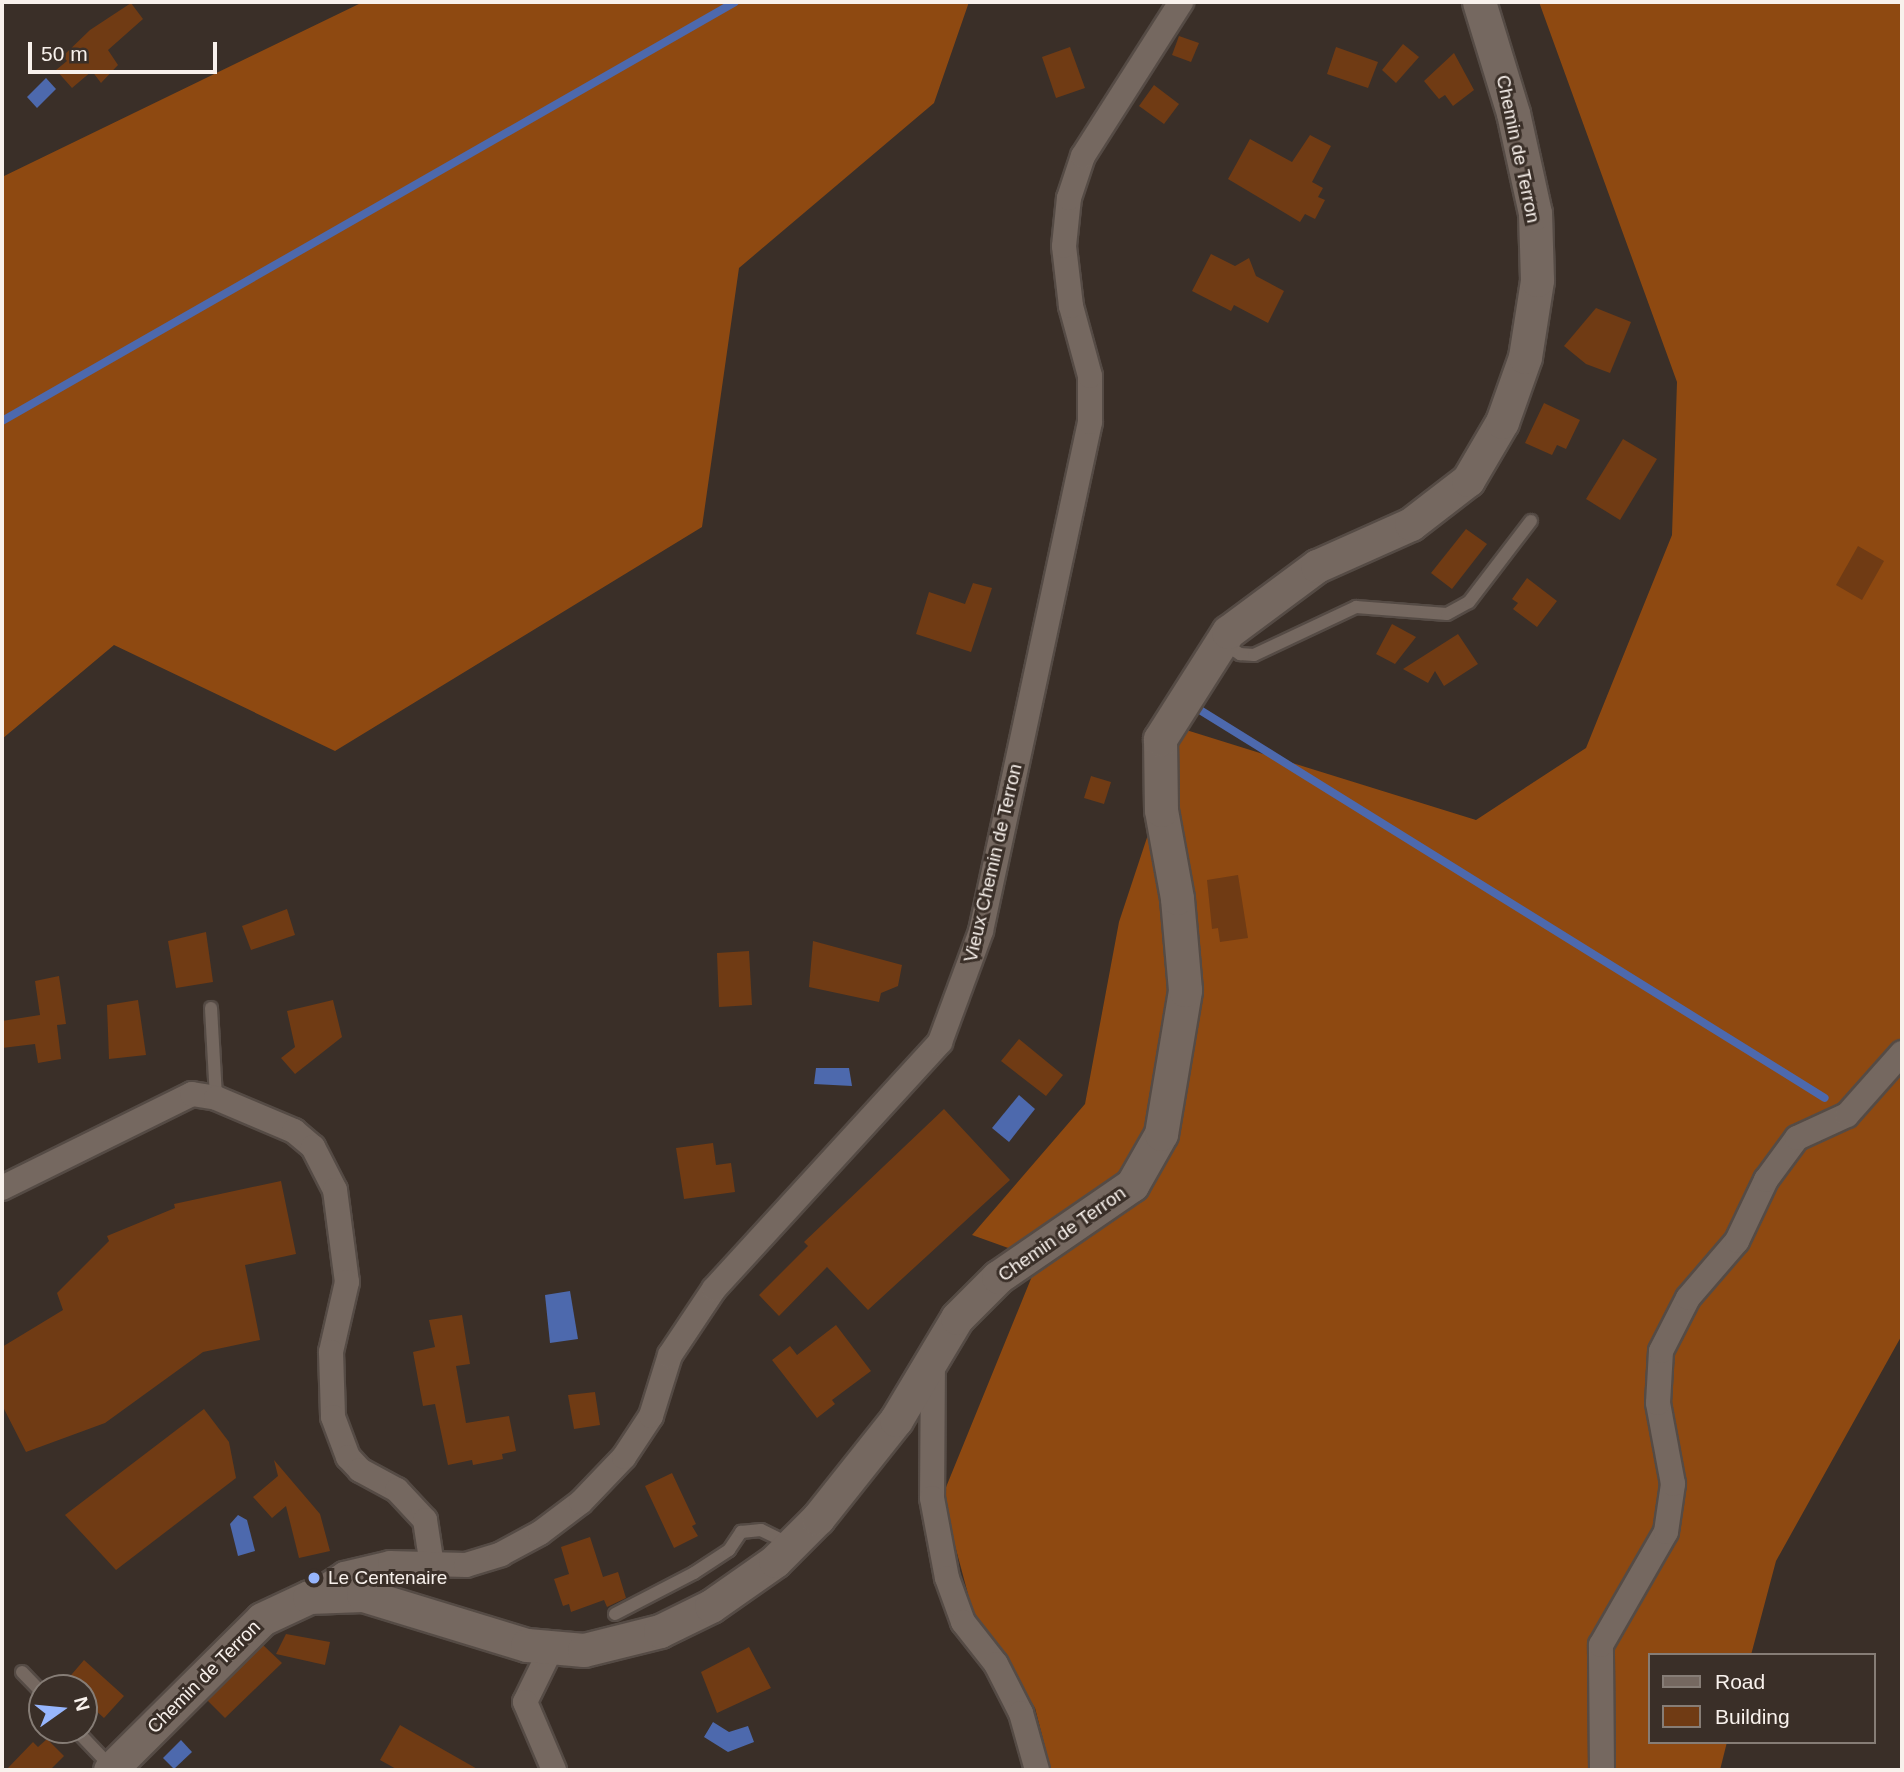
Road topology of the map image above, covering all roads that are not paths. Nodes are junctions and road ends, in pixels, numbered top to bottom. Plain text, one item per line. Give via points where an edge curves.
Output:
1 (1181, 2) edge
2 (1479, 2) edge
3 (1531, 522) dead end
4 (1221, 642) junction
5 (211, 1008) dead end
6 (1902, 1053) edge
7 (216, 1098) junction
8 (2, 1188) edge
9 (933, 1358) junction
10 (791, 1545) junction
11 (432, 1566) junction
12 (309, 1597) junction
13 (615, 1614) dead end
14 (551, 1649) junction
15 (22, 1672) dead end
16 (28, 1678) edge
17 (89, 1744) edge
18 (111, 1769) edge
19 (554, 1770) edge
20 (1037, 1770) edge
21 (1602, 1770) edge

1 - 11 street, Vieux Chemin de Terron via 1083,156 1069,198 1063,246 1071,306 1090,376 1090,422 981,931 940,1042 714,1289 670,1355 651,1416 624,1457 581,1502 540,1534 501,1554 466,1565
2 - 4 street, Chemin de Terron via 1513,113 1535,213 1537,280 1525,357 1502,422 1468,480 1411,524 1317,566
3 - 4 lane via 1469,602 1447,614 1356,607 1254,654 1240,654
4 - 9 street, Chemin de Terron via 1160,739 1161,810 1177,898 1185,990 1161,1134 1132,1185 998,1278 957,1318
5 - 7 lane
6 - 21 street via 1847,1115 1797,1138 1766,1180 1737,1241 1688,1298 1661,1351 1658,1403 1673,1484 1666,1532 1601,1645
7 - 8 street via 202,1094 177,1098
7 - 11 street via 294,1131 313,1147 324,1166 335,1190 347,1282 331,1352 333,1417 348,1457 360,1470 397,1490 425,1520
9 - 10 street, Chemin de Terron via 896,1420
9 - 20 street via 932,1498 947,1578 963,1622 996,1664 1021,1713
10 - 13 lane via 761,1530 741,1532 729,1550 694,1573
10 - 14 street, Chemin de Terron via 744,1585 678,1623 617,1645
11 - 12 street, Vieux Chemin de Terron via 390,1563 344,1574
12 - 14 street, Chemin de Terron via 363,1595
12 - 18 street, Chemin de Terron via 262,1619
14 - 19 street via 525,1702
15 - 16 lane
17 - 18 lane

